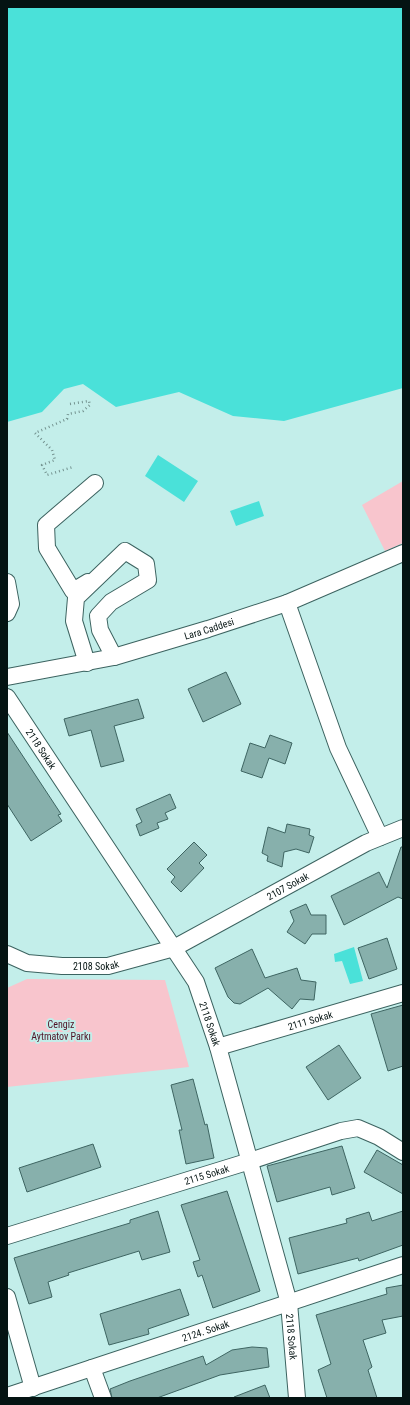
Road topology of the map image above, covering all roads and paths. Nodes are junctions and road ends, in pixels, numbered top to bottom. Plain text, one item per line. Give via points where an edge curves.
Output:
1 (70, 404) dead end
2 (73, 467) dead end
3 (95, 483) dead end
4 (403, 553) edge
5 (99, 575) junction
6 (7, 582) edge
7 (287, 603) junction
8 (7, 613) edge
9 (114, 656) junction
10 (87, 662) junction
11 (7, 678) edge
12 (7, 697) edge
13 (403, 828) edge
14 (380, 837) junction
15 (174, 948) junction
16 (10, 960) edge
17 (403, 993) edge
18 (218, 1047) junction
19 (403, 1152) edge
20 (250, 1161) junction
21 (7, 1236) edge
22 (403, 1264) edge
23 (7, 1297) edge
24 (289, 1303) junction
25 (92, 1368) junction
26 (33, 1388) junction
27 (7, 1396) edge
28 (103, 1398) edge
29 (297, 1398) edge

1 - 2 path via 89,401 90,405 83,411 68,414 67,419 35,434 52,450 55,460 42,465 47,475
3 - 5 street via 46,525 47,548 73,591
4 - 7 street, Lara Caddesi
5 - 9 street via 125,551 146,564 148,580 111,602 98,616 100,630
5 - 10 street via 76,598 74,621
6 - 8 street via 11,604
7 - 9 street, Lara Caddesi
7 - 14 street via 338,748
9 - 10 street, Lara Caddesi
10 - 11 street, Lara Caddesi
12 - 15 street, 2118 Sokak
13 - 14 street, 2107 Sokak
14 - 15 street, 2107 Sokak
15 - 16 street, 2108 Sokak via 108,966 62,966
15 - 18 street, 2118 Sokak via 196,982
17 - 18 street, 2111 Sokak
18 - 20 street, 2118 Sokak
19 - 20 street, 2115 Sokak via 358,1128 341,1131
20 - 21 street, 2115 Sokak
20 - 24 street, 2118 Sokak
22 - 24 street, 2124. Sokak
23 - 26 street
24 - 25 street, 2124. Sokak
24 - 29 street, 2118 Sokak
25 - 26 street, 2124. Sokak
25 - 28 street
26 - 27 street, 2124. Sokak

